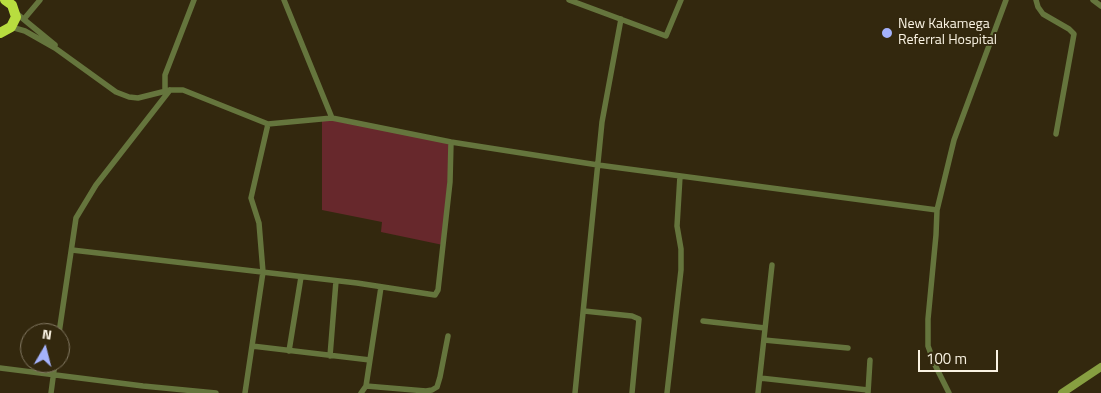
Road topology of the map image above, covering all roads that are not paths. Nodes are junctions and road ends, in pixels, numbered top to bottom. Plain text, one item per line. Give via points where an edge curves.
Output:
1 (40, 0) edge
2 (284, 0) edge
3 (569, 0) edge
4 (680, 0) edge
5 (1006, 0) edge
6 (1036, 0) edge
7 (1093, 0) edge
8 (192, 1) edge
9 (580, 2) edge
10 (11, 4) edge
11 (1101, 6) edge
12 (24, 19) junction
13 (621, 19) junction
14 (4, 32) edge
15 (68, 56) junction
16 (167, 91) junction
17 (332, 118) junction
18 (268, 124) junction
19 (1056, 134) dead end
20 (451, 142) junction
21 (598, 165) junction
22 (680, 176) junction
23 (937, 210) junction
24 (72, 250) junction
25 (772, 265) dead end
26 (263, 272) junction
27 (301, 277) junction
28 (336, 281) junction
29 (380, 287) junction
30 (584, 311) junction
31 (703, 321) dead end
32 (61, 323) edge
33 (765, 328) junction
34 (448, 336) dead end
35 (764, 340) junction
36 (252, 346) junction
37 (848, 348) dead end
38 (289, 351) junction
39 (330, 356) junction
40 (370, 360) junction
41 (870, 360) dead end
42 (1101, 367) edge
43 (0, 368) edge
44 (53, 374) junction
45 (760, 378) junction
46 (143, 386) junction
47 (366, 386) junction
48 (868, 391) edge
49 (51, 393) edge
50 (140, 393) edge
51 (216, 393) edge
52 (245, 393) edge
53 (361, 393) edge
54 (574, 393) edge
55 (632, 393) edge
56 (667, 393) edge
57 (758, 393) edge
58 (949, 393) edge
59 (1062, 393) edge

1 - 12 street
2 - 17 street
3 - 9 street
4 - 13 street via 666,36
5 - 23 street via 954,140
6 - 19 street via 1043,14 1074,34
7 - 11 street
8 - 16 street via 165,75
9 - 13 street
10 - 12 street
10 - 14 highway via 15,21
12 - 15 street
13 - 21 street via 602,122
14 - 15 street via 25,31
15 - 16 street via 116,92 129,97
16 - 18 street via 183,90 196,94
16 - 24 street via 82,205 76,218
17 - 18 street
17 - 20 street
18 - 26 street via 251,198 259,223
20 - 21 street
20 - 29 street via 438,292 432,296
21 - 22 street
21 - 30 street
22 - 23 street
22 - 56 street via 677,226 681,270
23 - 58 street via 928,346
24 - 26 street
24 - 32 street
25 - 33 street
26 - 27 street
26 - 36 street
27 - 28 street
27 - 38 street
28 - 29 street
28 - 39 street
29 - 40 street
30 - 54 street
30 - 55 street via 632,316 639,320
31 - 33 street
33 - 35 street
34 - 47 street via 437,387 426,391
35 - 37 street
35 - 45 street
36 - 38 street
36 - 52 street
38 - 39 street
39 - 40 street
40 - 47 street
41 - 48 street
42 - 59 main road
43 - 44 street
44 - 46 street
44 - 49 street
45 - 48 street
45 - 57 street
46 - 50 street
46 - 51 street
47 - 53 street

